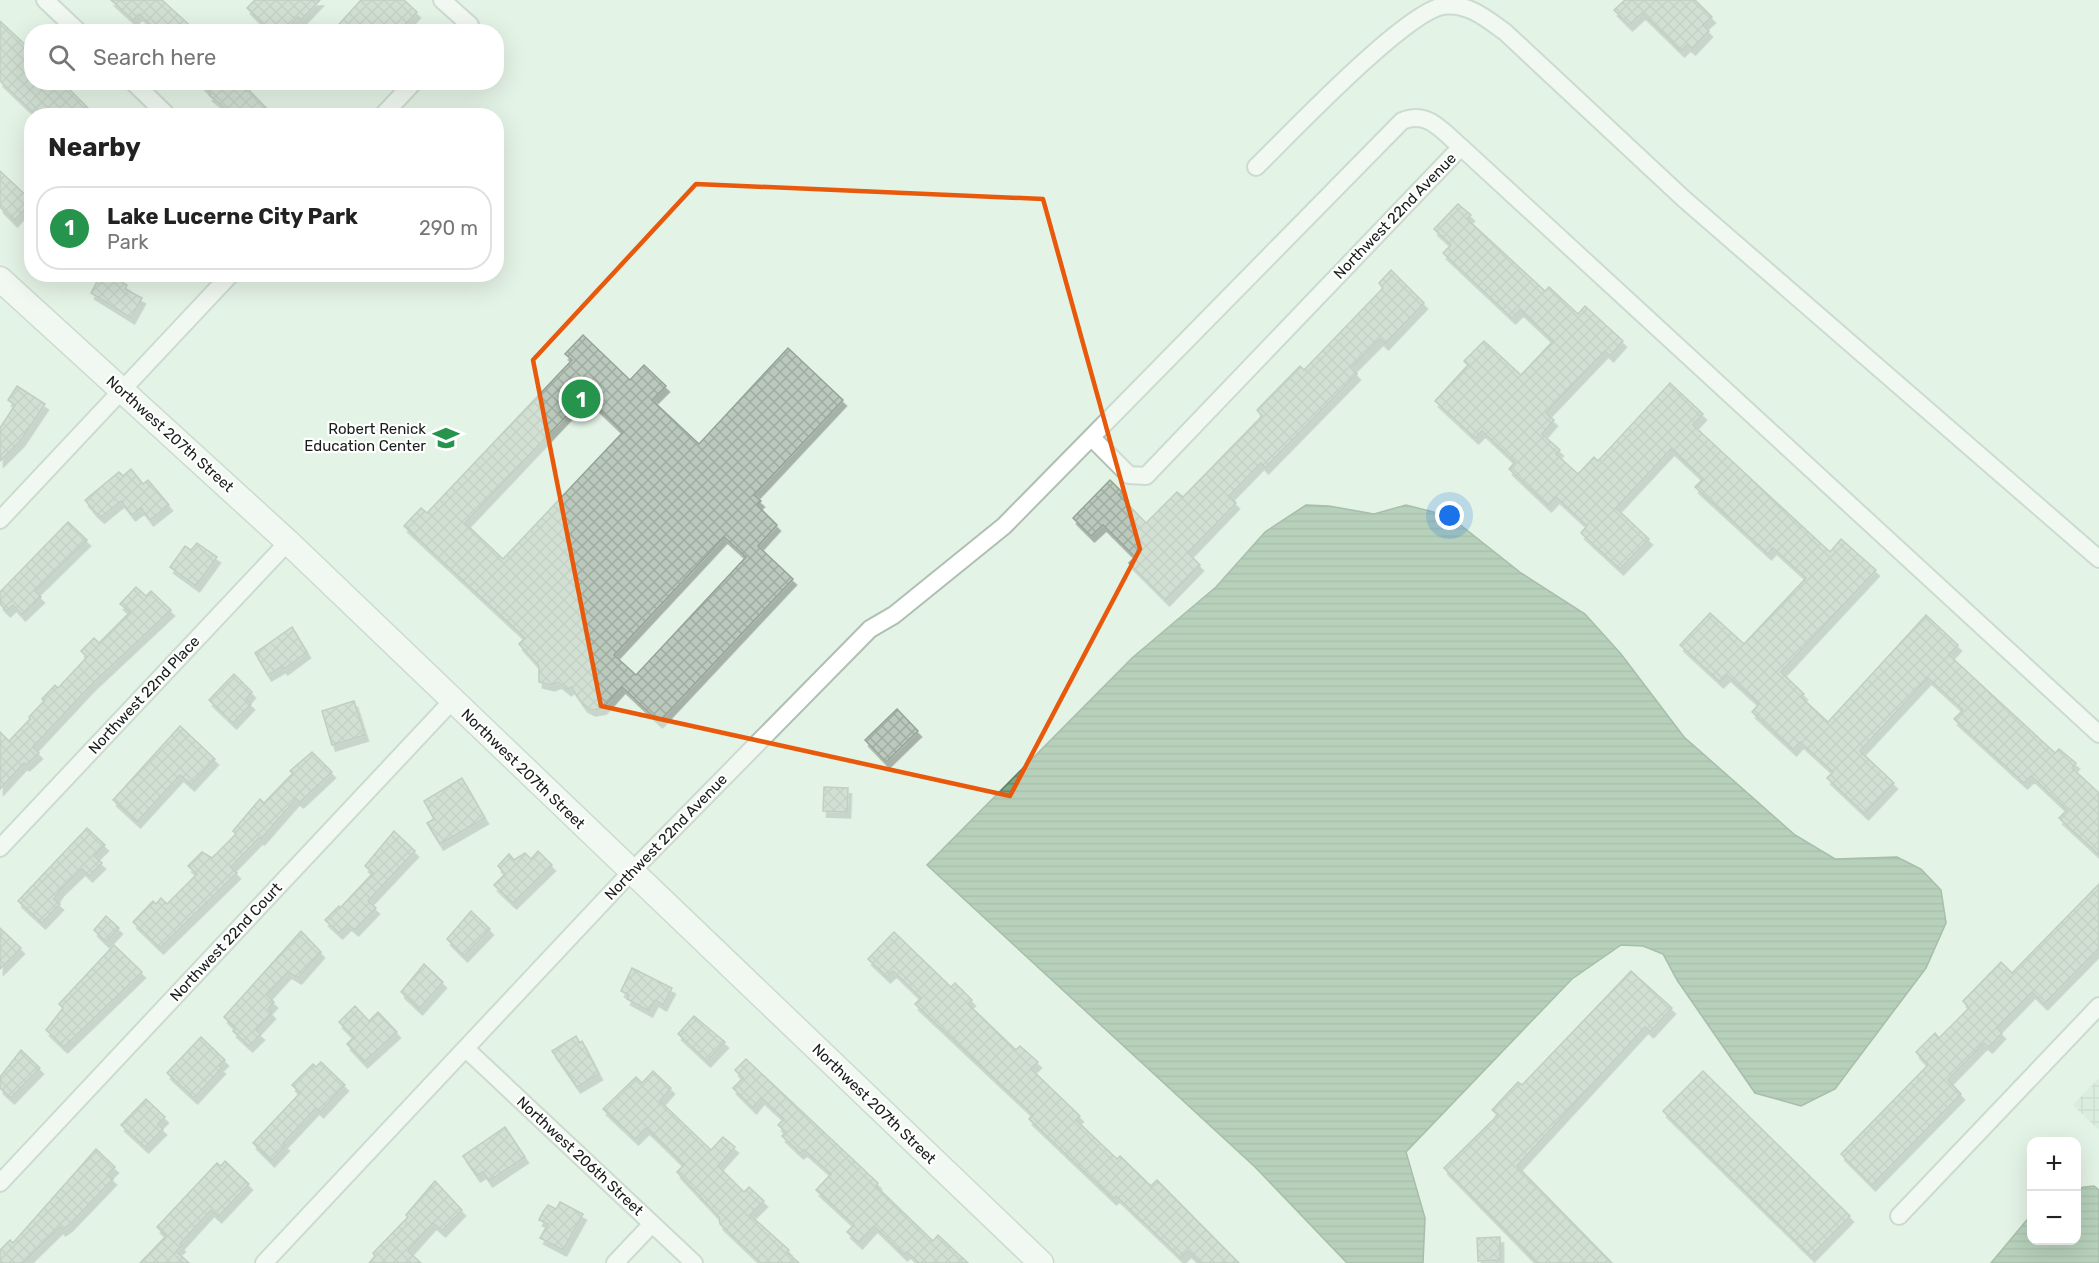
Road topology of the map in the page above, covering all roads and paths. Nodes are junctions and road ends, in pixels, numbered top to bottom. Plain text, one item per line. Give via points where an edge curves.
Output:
1 (45, 0) edge
2 (442, 0) edge
3 (70, 24) edge
4 (463, 24) edge
5 (141, 90) edge
6 (406, 90) edge
7 (160, 108) edge
8 (390, 108) edge
9 (1461, 147) junction
10 (1256, 167) dead end
11 (0, 279) edge
12 (224, 282) edge
13 (123, 391) junction
14 (1093, 439) junction
15 (0, 520) edge
16 (288, 542) junction
17 (2099, 559) edge
18 (452, 701) junction
19 (2099, 734) edge
20 (0, 848) edge
21 (631, 872) junction
22 (2099, 1006) edge
23 (466, 1049) junction
24 (0, 1183) edge
25 (1899, 1216) dead end
26 (652, 1224) junction
27 (264, 1263) edge
28 (615, 1263) edge
29 (694, 1263) edge
30 (1041, 1263) edge

1 - 3 street
2 - 4 street
5 - 7 street
6 - 8 street
9 - 14 street, Northwest 22nd Avenue via 1428,119 1415,115 1402,121
9 - 14 street, Northwest 22nd Avenue via 1146,476 1129,475
9 - 19 street
10 - 17 street via 1371,55 1425,13 1444,6 1479,12 1684,199
11 - 13 street, Northwest 207th Street
12 - 13 street
13 - 15 street
13 - 16 street, Northwest 207th Street
14 - 21 street, Northwest 22nd Avenue via 1004,526 894,615 870,629
16 - 18 street, Northwest 207th Street
16 - 20 street, Northwest 22nd Place
18 - 21 street, Northwest 207th Street
18 - 24 street, Northwest 22nd Court
21 - 23 street, Northwest 22nd Avenue
21 - 30 street, Northwest 207th Street
22 - 25 street
23 - 26 street, Northwest 206th Street
23 - 27 street, Northwest 22nd Avenue
26 - 28 street
26 - 29 street, Northwest 206th Street

